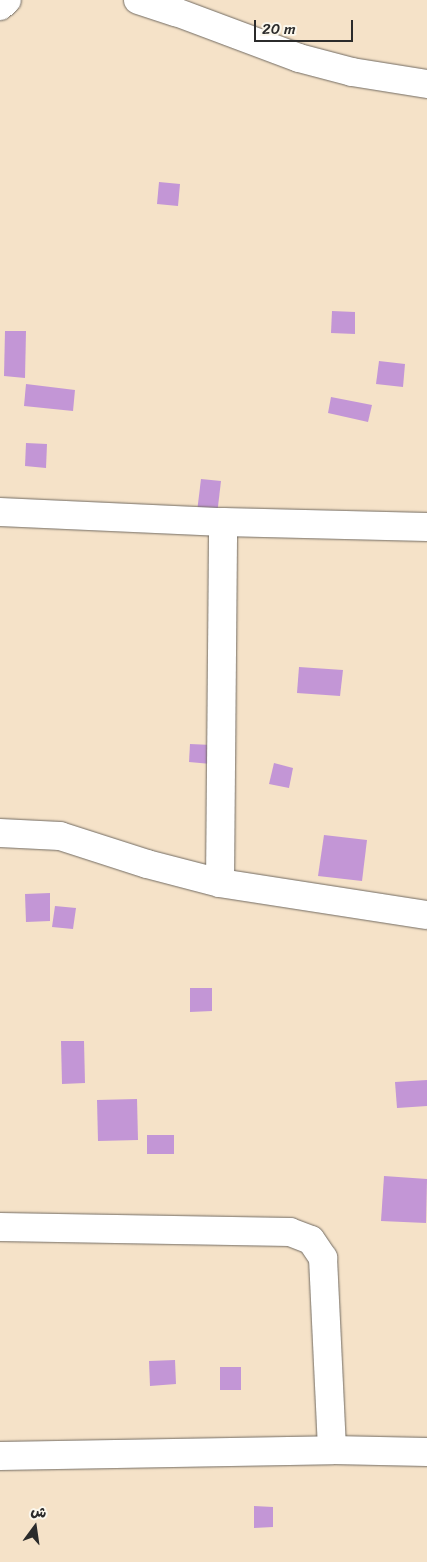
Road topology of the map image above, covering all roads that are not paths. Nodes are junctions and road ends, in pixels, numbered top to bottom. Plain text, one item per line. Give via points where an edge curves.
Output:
1 (7, 0) edge
2 (138, 0) edge
3 (0, 6) edge
4 (427, 84) edge
5 (0, 512) edge
6 (223, 522) junction
7 (427, 527) edge
8 (0, 833) edge
9 (220, 884) junction
10 (427, 916) edge
11 (0, 1227) edge
12 (332, 1450) junction
13 (427, 1452) edge
14 (0, 1456) edge

1 - 3 street
2 - 4 street via 299,58 352,72
5 - 6 street
6 - 7 street
6 - 9 street
8 - 9 street via 60,836
9 - 10 street
11 - 12 street via 290,1232 311,1240 323,1258
12 - 13 street
12 - 14 street

